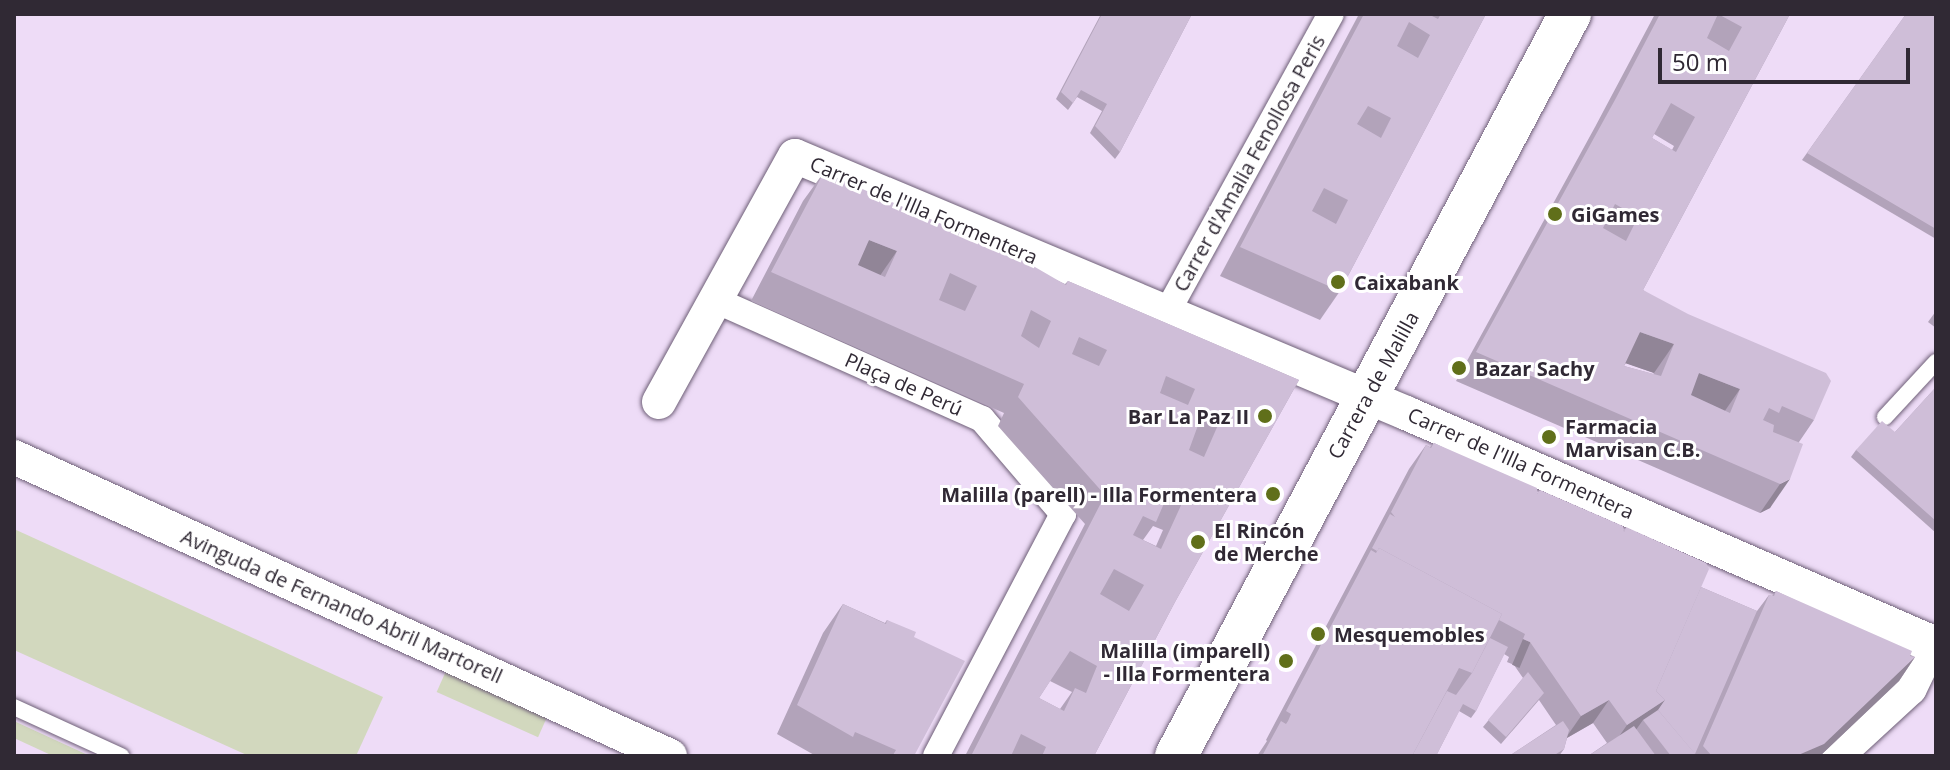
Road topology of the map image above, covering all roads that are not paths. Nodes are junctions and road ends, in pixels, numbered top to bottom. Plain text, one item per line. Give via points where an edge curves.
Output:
1 (1331, 14) edge
2 (1570, 14) edge
3 (715, 300) junction
4 (1167, 312) junction
5 (1936, 362) edge
6 (1366, 396) junction
7 (659, 402) dead end
8 (1885, 417) dead end
9 (14, 457) edge
10 (1934, 643) edge
11 (948, 669) edge
12 (975, 681) junction
13 (14, 707) edge
14 (121, 756) edge
15 (670, 756) edge
16 (936, 756) edge
17 (1176, 756) edge
18 (1836, 756) edge

1 - 4 street, Carrer d'Amalia Fenollosa Peris
2 - 6 street, Carrera de Malilla
3 - 4 street, Carrer de l'Illa Formentera via 795,156
3 - 7 street
3 - 12 street, Plaça de Perú via 982,419 1063,514
4 - 6 street, Carrer de l'Illa Formentera
5 - 8 lane
6 - 10 street, Carrer de l'Illa Formentera
6 - 17 street, Carrera de Malilla
9 - 15 street, Avinguda de Fernando Abril Martorell
10 - 18 street via 1910,688
11 - 12 street
12 - 16 street, Plaça de Perú
13 - 14 lane

